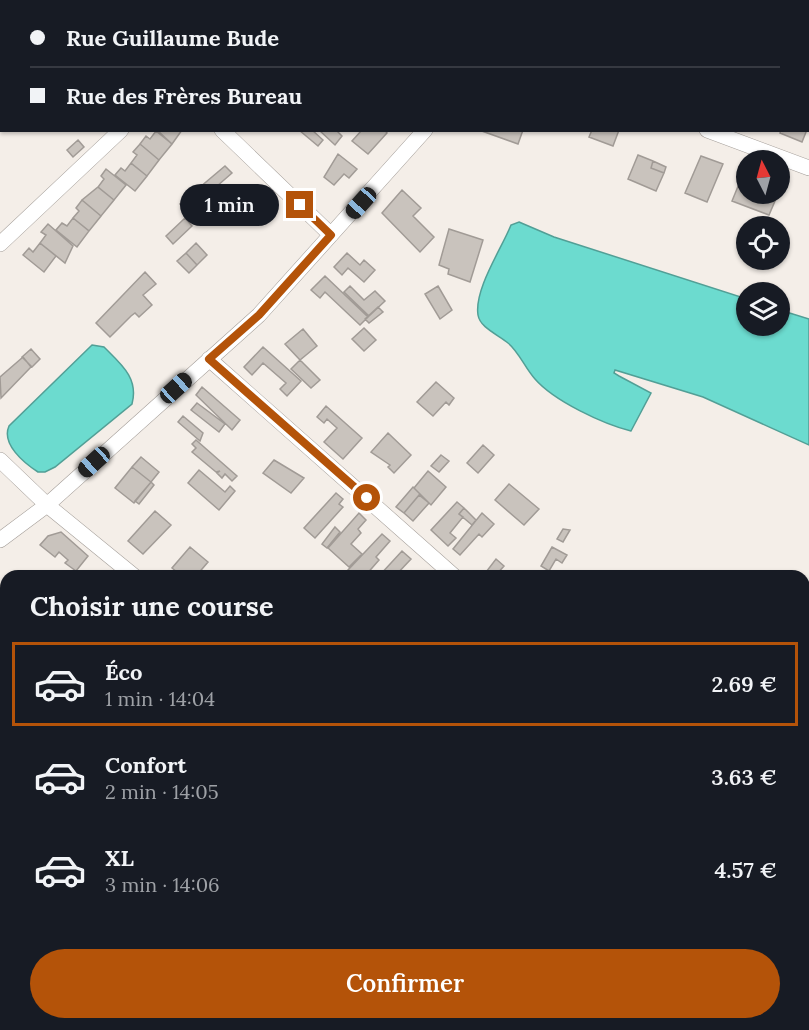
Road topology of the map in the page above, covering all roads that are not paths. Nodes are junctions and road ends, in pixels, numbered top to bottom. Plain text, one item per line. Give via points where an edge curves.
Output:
1 (119, 132) edge
2 (224, 132) edge
3 (423, 132) edge
4 (712, 132) edge
5 (809, 168) edge
6 (331, 235) junction
7 (0, 244) edge
8 (209, 359) junction
9 (0, 460) edge
10 (47, 505) junction
11 (0, 540) edge
12 (127, 570) edge
13 (447, 570) edge

1 - 7 street
2 - 6 street
3 - 6 street
4 - 5 street
6 - 8 street via 259,315
8 - 10 street
8 - 13 street
9 - 10 street
10 - 11 street
10 - 12 street

